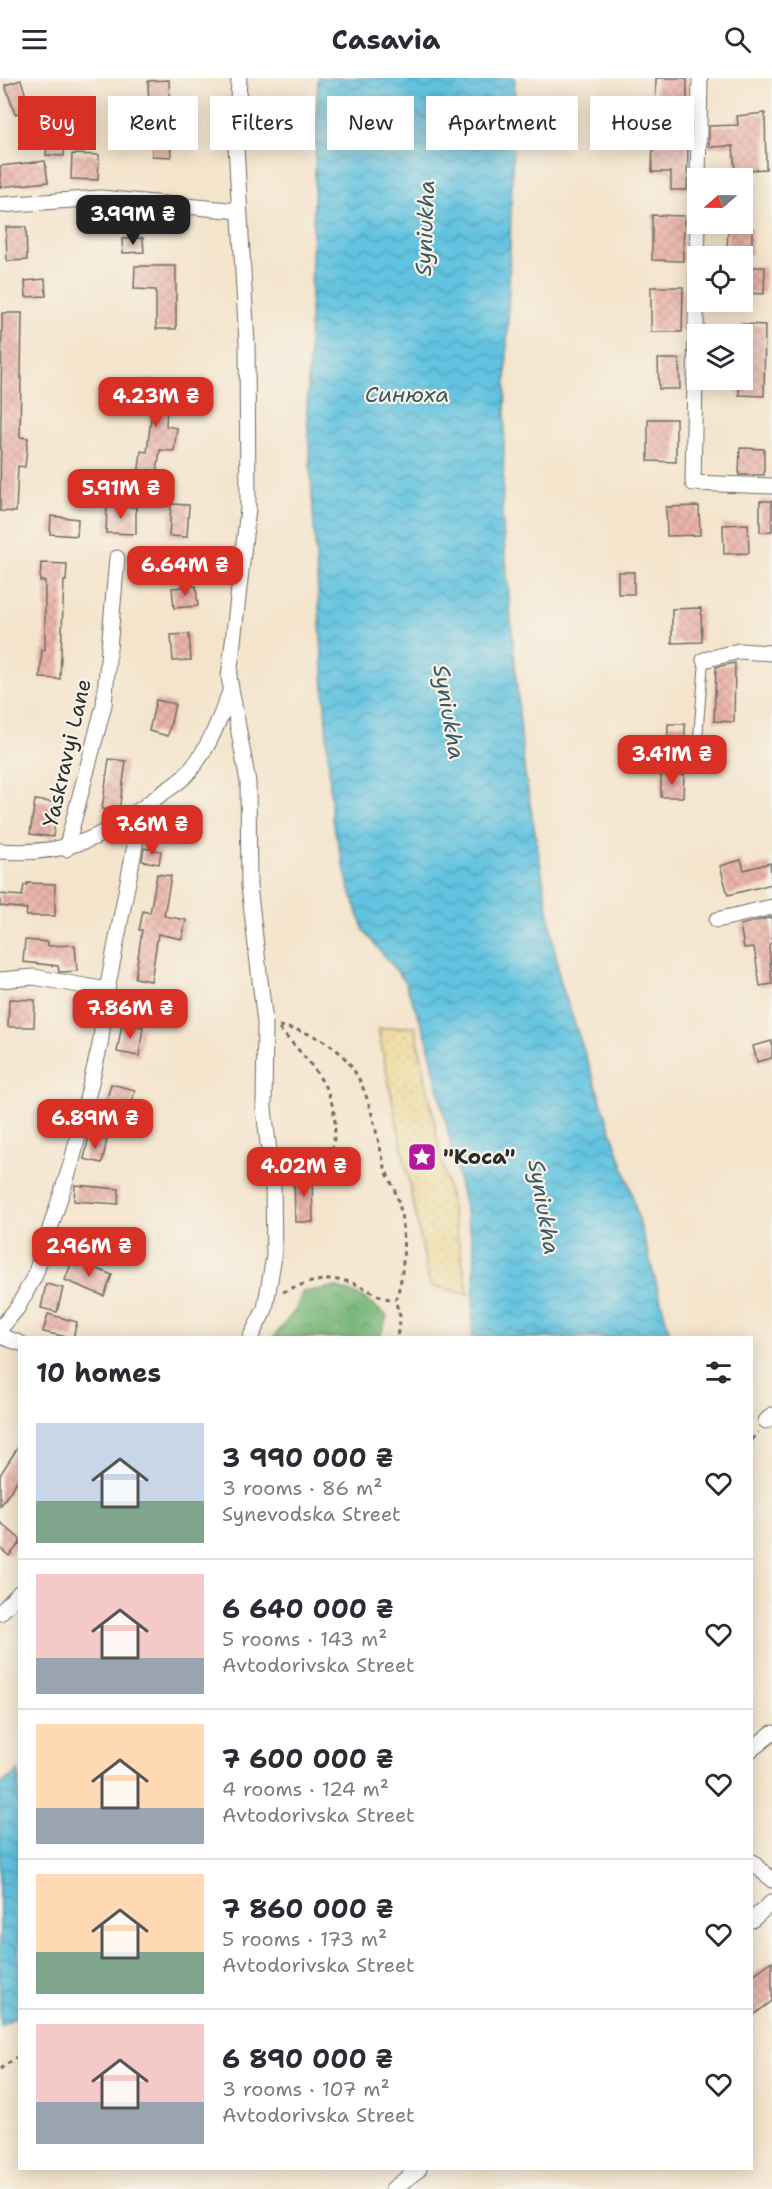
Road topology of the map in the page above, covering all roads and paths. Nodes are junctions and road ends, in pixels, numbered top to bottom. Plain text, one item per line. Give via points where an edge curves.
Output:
1 (239, 78) edge
2 (700, 78) edge
3 (698, 168) edge
4 (0, 205) edge
5 (239, 211) junction
6 (698, 234) edge
7 (772, 486) edge
8 (117, 558) dead end
9 (772, 652) edge
10 (704, 660) joint
11 (231, 689) junction
12 (698, 738) dead end
13 (142, 809) junction
14 (66, 849) junction
15 (0, 851) edge
16 (772, 907) edge
17 (717, 920) dead end
18 (0, 980) edge
19 (107, 990) junction
20 (321, 1177) dead end
21 (394, 1300) junction
22 (266, 1302) junction
23 (0, 1329) edge
24 (0, 1336) edge
25 (251, 1336) edge
26 (397, 1336) edge
27 (18, 1342) edge
28 (18, 1594) edge
29 (0, 1613) edge
30 (772, 1732) edge
31 (753, 1748) edge
32 (753, 1863) edge
33 (772, 1881) edge
34 (772, 1902) edge
35 (753, 1919) edge
36 (18, 2056) edge
37 (0, 2069) edge
38 (418, 2170) edge
39 (393, 2189) edge

1 - 5 street
2 - 3 street
4 - 5 street via 101,198
5 - 11 street via 247,344 248,509 229,677
6 - 7 street via 693,483
8 - 14 street, Yaskravyi Lane via 104,705
9 - 10 street via 739,651
10 - 12 lane
11 - 13 street via 216,729 187,775
11 - 22 street via 248,782 249,886 265,1023 264,1109 273,1185 274,1256
13 - 14 street via 116,827
13 - 19 street
14 - 15 street
16 - 17 street
18 - 19 street via 34,977
19 - 23 street via 100,1045 72,1161 35,1275 18,1307
20 - 21 path via 335,1134 333,1102 310,1063 276,1025 322,1038 342,1055 369,1103 385,1168 398,1199 403,1259 401,1286
21 - 22 path via 356,1284 330,1280 308,1281
21 - 26 path via 400,1316
22 - 25 street
24 - 27 street
28 - 29 street
30 - 31 street
32 - 33 street
34 - 35 street
36 - 37 path
38 - 39 street

